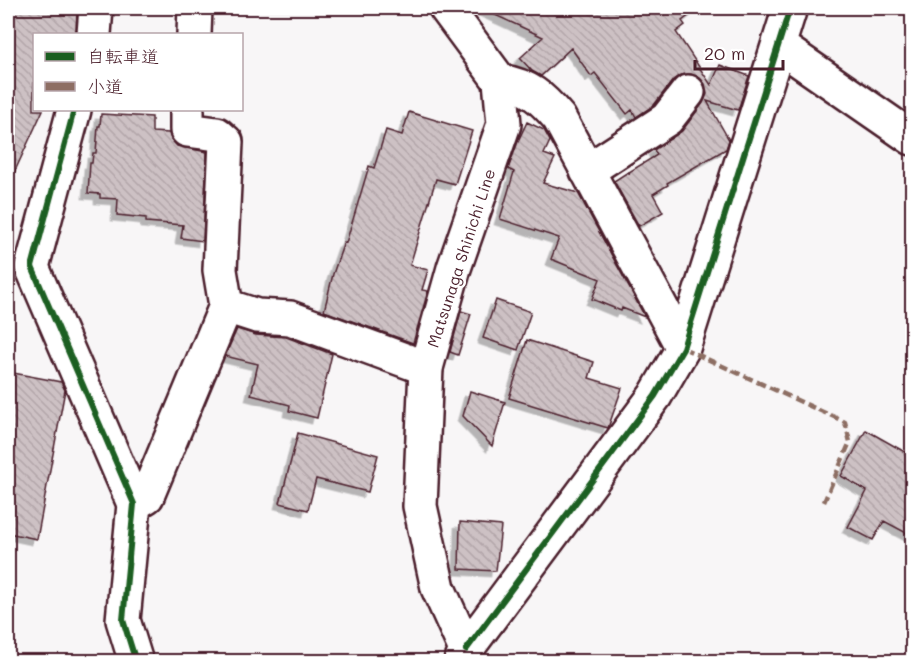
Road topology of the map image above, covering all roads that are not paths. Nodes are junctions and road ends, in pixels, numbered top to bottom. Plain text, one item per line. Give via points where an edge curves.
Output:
1 (96, 8) edge
2 (195, 8) edge
3 (446, 8) edge
4 (790, 8) edge
5 (94, 33) edge
6 (194, 33) edge
7 (779, 46) junction
8 (500, 81) junction
9 (688, 92) dead end
10 (74, 111) edge
11 (185, 111) edge
12 (912, 138) edge
13 (587, 171) junction
14 (226, 306) junction
15 (683, 348) junction
16 (426, 368) junction
17 (134, 504) junction
18 (464, 656) edge
19 (136, 662) edge

1 - 5 street
2 - 6 street
3 - 8 street
4 - 7 street
7 - 12 street
7 - 15 street
8 - 13 street via 540,96 559,118
8 - 16 street, Matsunaga Shinichi Line via 504,124 454,268
9 - 13 street via 666,119
10 - 17 street via 32,267
11 - 14 street via 187,130 217,134 226,142 220,270
13 - 15 street
14 - 16 street via 257,316 290,318
14 - 17 street via 147,496
15 - 18 street via 655,396
16 - 18 street, Matsunaga Shinichi Line via 420,506 438,588
17 - 19 street via 123,620

